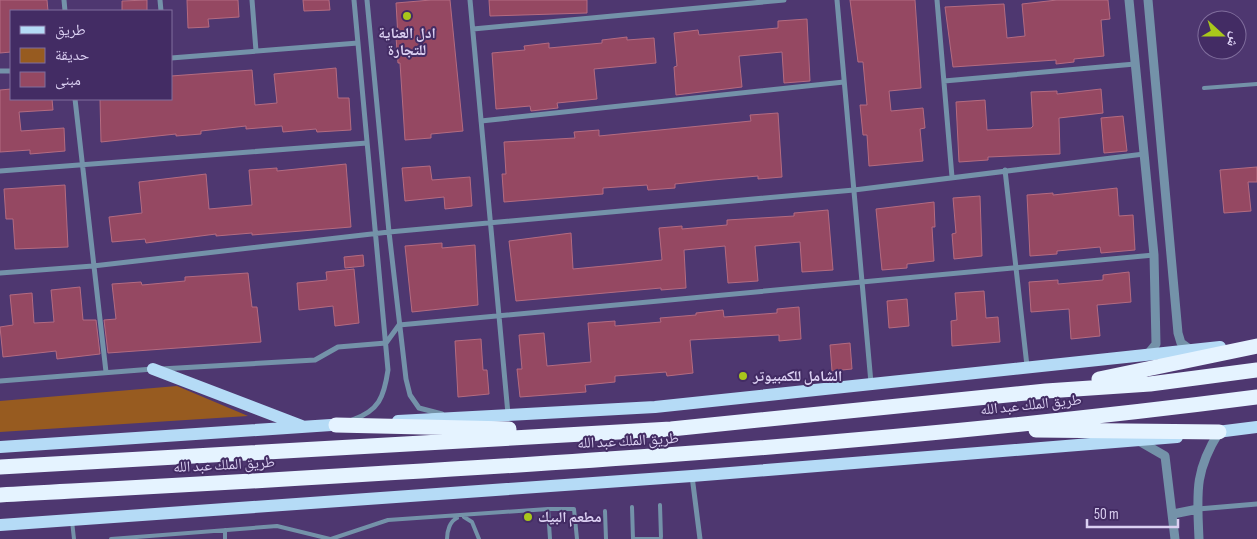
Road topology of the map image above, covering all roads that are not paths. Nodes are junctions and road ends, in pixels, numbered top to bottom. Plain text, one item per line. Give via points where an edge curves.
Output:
1 (252, 0) edge
2 (354, 0) edge
3 (367, 0) edge
4 (470, 0) edge
5 (784, 0) edge
6 (837, 0) edge
7 (937, 0) edge
8 (1129, 0) edge
9 (1148, 0) edge
10 (473, 28) junction
11 (358, 43) junction
12 (256, 51) junction
13 (172, 58) edge
14 (1135, 64) junction
15 (944, 81) junction
16 (844, 82) junction
17 (1257, 84) edge
18 (1204, 88) dead end
19 (75, 100) edge
20 (481, 121) junction
21 (367, 143) junction
22 (1144, 154) junction
23 (82, 164) junction
24 (1006, 170) junction
25 (0, 171) edge
26 (952, 177) junction
27 (854, 190) junction
28 (491, 222) junction
29 (389, 232) junction
30 (376, 233) junction
31 (1154, 255) junction
32 (93, 266) junction
33 (1016, 268) junction
34 (0, 273) edge
35 (863, 282) junction
36 (500, 316) junction
37 (399, 325) junction
38 (1257, 342) edge
39 (386, 343) junction
40 (1257, 346) edge
41 (1192, 351) junction
42 (1147, 355) junction
43 (1027, 368) junction
44 (153, 369) junction
45 (1257, 370) edge
46 (106, 372) junction
47 (0, 381) edge
48 (872, 385) junction
49 (1046, 391) junction
50 (1257, 397) edge
51 (508, 414) junction
52 (462, 416) junction
53 (336, 425) junction
54 (1257, 427) edge
55 (306, 428) junction
56 (670, 430) junction
57 (960, 430) junction
58 (1219, 432) junction
59 (1139, 441) junction
60 (0, 446) edge
61 (0, 467) edge
62 (692, 476) junction
63 (0, 495) edge
64 (1257, 504) edge
65 (660, 505) dead end
66 (632, 506) dead end
67 (548, 509) junction
68 (1198, 509) junction
69 (605, 511) dead end
70 (1173, 514) junction
71 (460, 516) junction
72 (72, 521) junction
73 (0, 525) edge
74 (225, 530) junction
75 (332, 538) edge
76 (661, 538) edge
77 (74, 539) edge
78 (111, 539) edge
79 (225, 539) edge
80 (341, 539) edge
81 (447, 539) edge
82 (479, 539) edge
83 (550, 539) edge
84 (577, 539) edge
85 (606, 539) edge
86 (700, 539) edge
87 (1175, 539) edge
88 (1199, 539) edge

1 - 12 street
2 - 11 street
3 - 29 street
4 - 10 street
5 - 10 street
6 - 16 street
7 - 15 street
8 - 14 street
9 - 41 street via 1178,333 1181,343
10 - 20 street
11 - 12 street
11 - 21 street
12 - 13 street
14 - 15 street
14 - 22 street
15 - 26 street
16 - 20 street
16 - 27 street
17 - 18 lane
19 - 23 street
20 - 28 street
21 - 23 street
21 - 30 street
22 - 24 street
22 - 31 street
23 - 25 street
23 - 32 street
24 - 26 street
24 - 33 street
26 - 27 street
27 - 28 street
27 - 35 street
28 - 29 street
28 - 36 street
29 - 30 street
29 - 37 street
30 - 32 street
30 - 39 street
31 - 33 street
31 - 42 street via 1156,344
32 - 34 street
32 - 46 street
33 - 35 street
33 - 43 street
35 - 36 street
35 - 48 street
36 - 37 street
36 - 51 street
37 - 39 street
37 - 52 street via 410,395 419,408
38 - 41 main road
39 - 44 street via 338,347 315,360
39 - 53 street via 388,370 385,392 369,414
40 - 49 highway
41 - 42 main road
42 - 43 main road
43 - 48 main road
44 - 46 street
44 - 55 main road
45 - 49 highway, طريق الملك عبد الله via 1150,384
46 - 47 street
48 - 51 main road via 655,407
49 - 56 highway, طريق الملك عبد الله
50 - 57 highway, طريق الملك عبد الله
51 - 52 main road
52 - 53 main road
53 - 55 main road
53 - 56 highway via 432,429
54 - 58 main road
55 - 60 main road
56 - 61 highway, طريق الملك عبد الله
57 - 58 highway
57 - 63 highway, طريق الملك عبد الله via 697,454
58 - 59 main road
58 - 68 street via 1205,454 1199,473
59 - 62 main road
59 - 70 street via 1165,456
62 - 72 main road
62 - 86 street
64 - 68 street
65 - 76 lane
66 - 76 lane via 634,539
67 - 71 lane
67 - 83 lane
67 - 84 lane via 574,509
68 - 70 street
68 - 88 street
69 - 85 lane
70 - 87 street
71 - 75 lane via 388,520
71 - 81 lane via 453,520
71 - 82 lane via 472,522
72 - 73 main road
72 - 77 lane
74 - 75 lane via 277,526
74 - 78 lane
74 - 79 lane
75 - 80 lane

